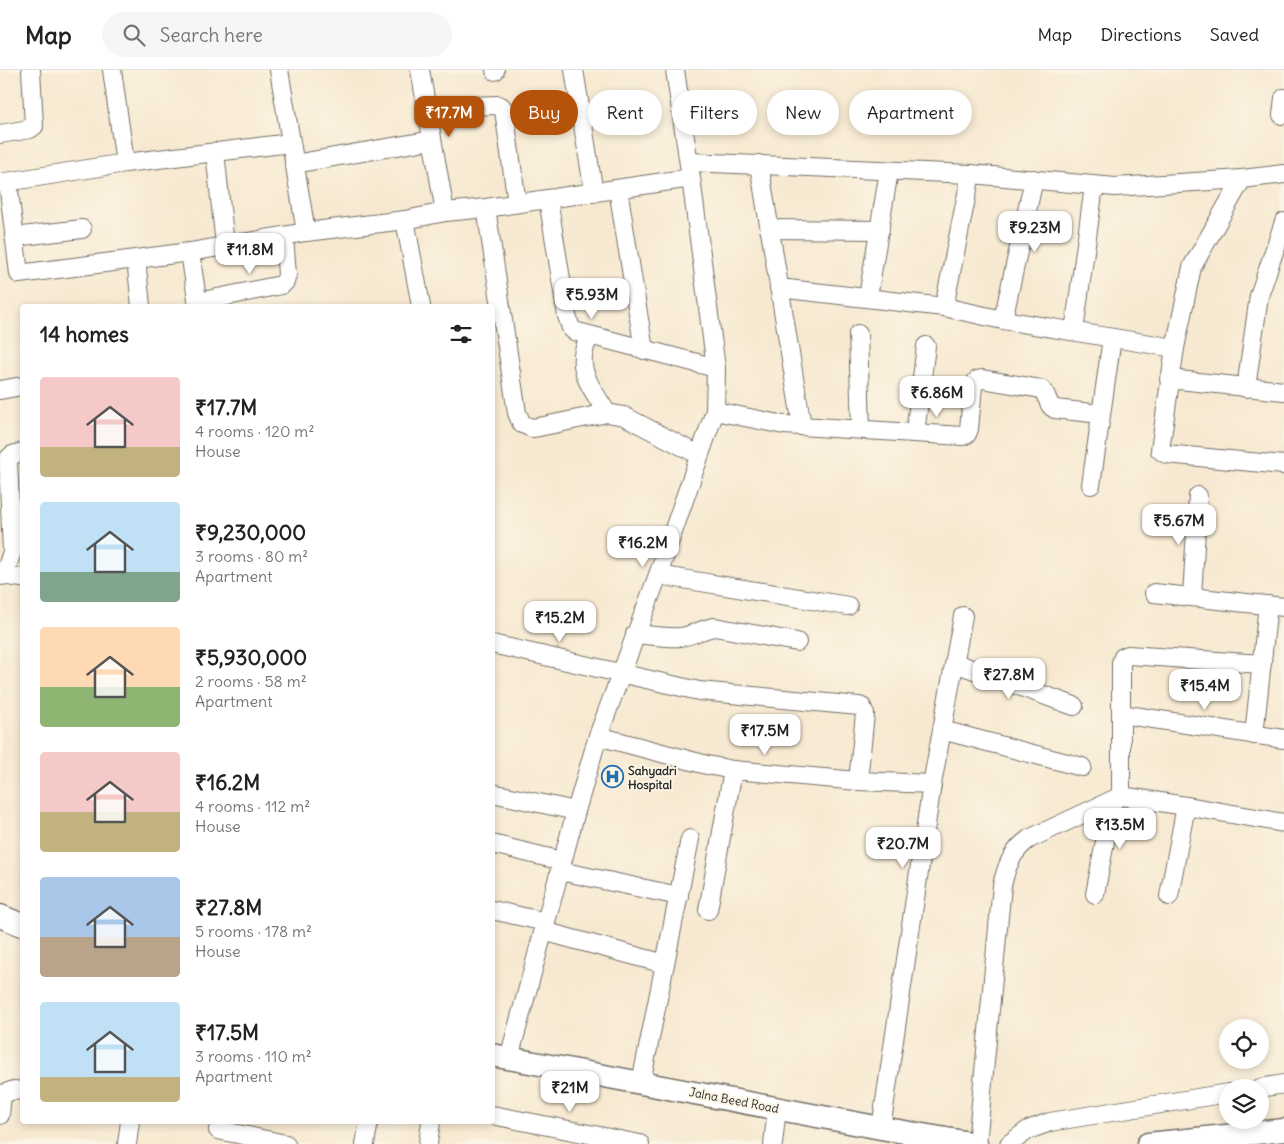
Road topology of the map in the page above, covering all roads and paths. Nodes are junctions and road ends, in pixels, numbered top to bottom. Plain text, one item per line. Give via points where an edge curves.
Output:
1 (31, 70) edge
2 (112, 70) edge
3 (279, 70) edge
4 (420, 70) edge
5 (574, 70) edge
6 (676, 70) edge
7 (469, 106) dead end
8 (0, 134) edge
9 (432, 140) junction
10 (290, 143) junction
11 (215, 152) junction
12 (125, 164) junction
13 (294, 164) junction
14 (759, 164) junction
15 (690, 170) junction
16 (889, 171) junction
17 (972, 174) junction
18 (1284, 174) edge
19 (1242, 179) junction
20 (1034, 180) junction
21 (4, 182) edge
22 (1094, 186) junction
23 (618, 189) junction
24 (594, 193) junction
25 (548, 199) junction
26 (517, 203) junction
27 (486, 208) junction
28 (445, 212) junction
29 (405, 220) junction
30 (1284, 222) edge
31 (82, 229) dead end
32 (769, 229) junction
33 (880, 230) junction
34 (306, 232) junction
35 (284, 236) junction
36 (14, 237) junction
37 (225, 245) junction
38 (190, 252) junction
39 (136, 259) junction
40 (778, 288) junction
41 (868, 297) junction
42 (141, 304) edge
43 (198, 304) edge
44 (421, 304) edge
45 (944, 307) junction
46 (1003, 320) junction
47 (1074, 331) junction
48 (858, 334) dead end
49 (589, 336) junction
50 (1112, 338) junction
51 (926, 346) dead end
52 (1175, 348) junction
53 (644, 350) junction
54 (716, 368) junction
55 (1169, 379) junction
56 (20, 386) edge
57 (1246, 388) junction
58 (0, 390) edge
59 (1284, 391) edge
60 (715, 411) junction
61 (607, 413) junction
62 (1101, 414) junction
63 (802, 426) junction
64 (861, 429) junction
65 (915, 433) junction
66 (20, 453) edge
67 (699, 455) junction
68 (1284, 465) edge
69 (1091, 485) dead end
70 (1198, 496) dead end
71 (658, 575) junction
72 (1, 576) edge
73 (20, 578) edge
74 (1154, 593) dead end
75 (1192, 597) junction
76 (848, 606) dead end
77 (1276, 606) edge
78 (963, 616) dead end
79 (635, 634) junction
80 (796, 642) dead end
81 (495, 645) edge
82 (955, 663) junction
83 (1262, 664) junction
84 (620, 674) junction
85 (1074, 706) dead end
86 (1121, 714) junction
87 (942, 730) junction
88 (1254, 735) junction
89 (598, 736) junction
90 (1284, 740) edge
91 (1082, 767) dead end
92 (733, 770) junction
93 (858, 781) junction
94 (932, 784) junction
95 (495, 794) edge
96 (1117, 798) junction
97 (1186, 806) junction
98 (576, 811) junction
99 (1284, 823) edge
100 (690, 839) dead end
101 (495, 845) edge
102 (561, 866) junction
103 (1095, 894) dead end
104 (679, 896) junction
105 (1169, 896) dead end
106 (708, 910) dead end
107 (495, 911) edge
108 (0, 916) edge
109 (20, 924) edge
110 (545, 926) junction
111 (665, 964) junction
112 (501, 1057) edge
113 (641, 1083) junction
114 (1284, 1084) edge
115 (1269, 1086) edge
116 (20, 1091) edge
117 (1, 1094) edge
118 (1219, 1094) edge
119 (778, 1108) junction
120 (0, 1115) edge
121 (495, 1116) edge
122 (130, 1124) edge
123 (368, 1124) edge
124 (431, 1124) edge
125 (881, 1128) junction
126 (1284, 1130) edge
127 (217, 1132) edge
128 (605, 1140) edge
129 (1284, 1140) edge
130 (127, 1144) edge
131 (286, 1144) edge
132 (364, 1144) edge
133 (428, 1144) edge
134 (640, 1144) edge
135 (773, 1144) edge
136 (977, 1144) edge
137 (1009, 1144) edge
138 (1148, 1144) edge
139 (1253, 1144) edge

1 - 8 street via 34,126
2 - 12 street
3 - 10 street
4 - 9 street
5 - 24 street
6 - 15 street
7 - 26 street via 498,105 504,110
9 - 13 street
9 - 28 street
10 - 11 street
10 - 13 street
11 - 12 street
11 - 37 street
12 - 21 street
13 - 34 street
14 - 15 street
14 - 16 street
14 - 32 street
15 - 23 street
15 - 54 street
16 - 17 street
16 - 33 street
17 - 20 street
17 - 45 street
18 - 19 street
19 - 22 street
19 - 52 street via 1195,258
20 - 22 street
20 - 46 street
21 - 36 street
22 - 47 street
23 - 24 street
23 - 53 street
24 - 25 street
25 - 26 street
25 - 49 street via 567,316 574,332
26 - 27 street
27 - 28 street
27 - 61 street via 519,420 526,426 538,427
28 - 29 street
29 - 34 street
29 - 44 street
30 - 57 street via 1258,296
31 - 36 street
32 - 33 street
32 - 40 street
33 - 41 street
34 - 35 street
35 - 37 street
35 - 43 street via 287,275 281,286
36 - 39 street via 19,274
37 - 38 street
38 - 39 street
38 - 43 street
39 - 42 street
40 - 41 street
40 - 63 street
41 - 45 street
45 - 46 street
46 - 47 street
47 - 50 street
48 - 64 street
49 - 53 street
49 - 61 street via 583,368
50 - 52 street
50 - 62 street
51 - 65 street
52 - 55 street
53 - 54 street
54 - 60 street
55 - 57 street
55 - 68 street via 1159,446 1161,452
56 - 58 street
57 - 59 street
60 - 63 street
60 - 67 street
61 - 67 street via 624,416
62 - 65 street via 1055,409 1049,405 1041,389 980,380 974,382 969,429 965,435
62 - 69 street
63 - 64 street
64 - 65 street
66 - 72 street via 8,459 12,552
67 - 71 street
70 - 75 street
71 - 76 street
71 - 79 street
72 - 73 street
74 - 75 street
75 - 77 street
77 - 83 street
78 - 82 street
79 - 80 street via 680,637 715,627
79 - 84 street
81 - 84 street
82 - 85 street
82 - 87 street
83 - 86 street via 1123,657
83 - 88 street
84 - 89 street
84 - 93 street via 716,694 862,707 865,714
86 - 88 street
86 - 96 street
87 - 91 street
87 - 94 street
88 - 90 street
89 - 92 street
89 - 98 street
92 - 93 street
92 - 106 street
93 - 94 street
94 - 125 street
95 - 98 street
96 - 97 street
96 - 103 street
96 - 136 street via 1029,839 1009,862 1002,886
97 - 99 street
97 - 105 street
98 - 102 street
100 - 104 street
101 - 102 street
102 - 104 street
102 - 110 street
104 - 111 street
107 - 110 street
108 - 109 main road
110 - 111 street
110 - 112 street
111 - 113 street
112 - 113 main road, Jalna Beed Road
113 - 119 main road, Jalna Beed Road
114 - 115 street
116 - 117 street
117 - 120 street
118 - 137 street via 1050,1122 1028,1130
119 - 125 main road, Jalna Beed Road
119 - 135 street
121 - 128 street
122 - 130 street
123 - 132 street
124 - 133 street
125 - 136 main road, Jalna Beed Road
126 - 138 main road
127 - 131 street
128 - 134 street
129 - 139 street

